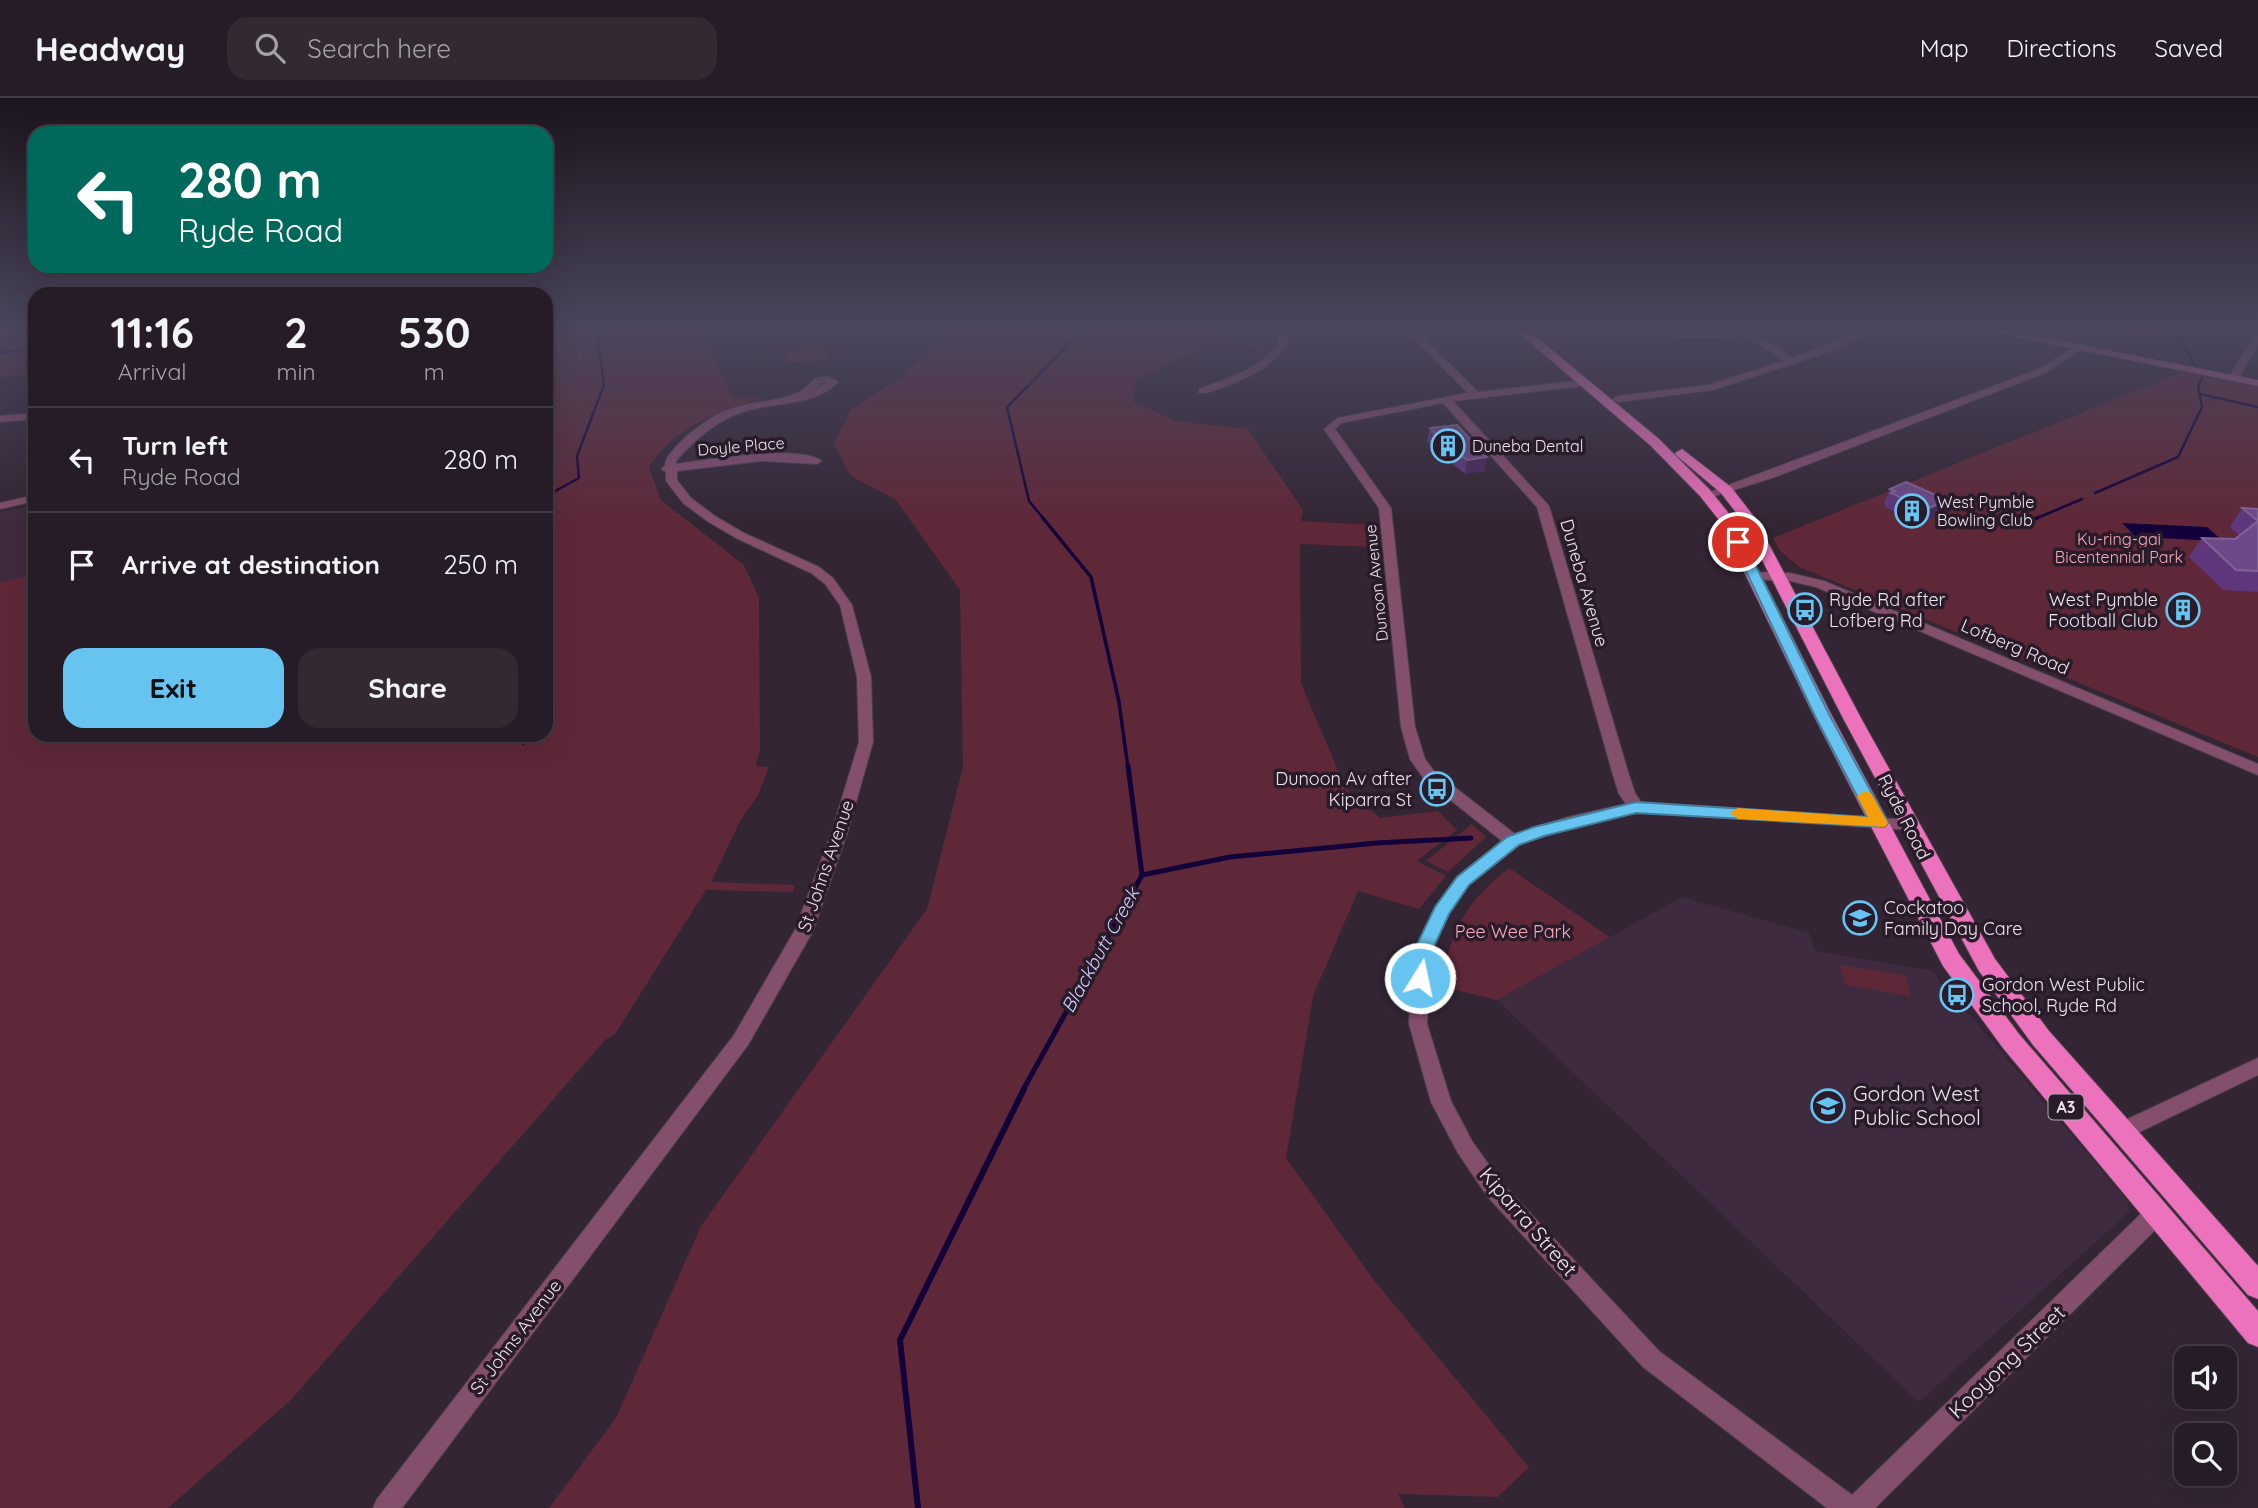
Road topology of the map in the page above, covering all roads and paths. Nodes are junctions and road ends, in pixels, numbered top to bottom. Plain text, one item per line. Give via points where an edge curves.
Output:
1 (1472, 392) edge
2 (1496, 392) edge
3 (1593, 392) edge
4 (1609, 392) edge
5 (1684, 392) edge
6 (1989, 392) edge
7 (1474, 394) junction
8 (795, 397) dead end
9 (1445, 398) junction
10 (1618, 399) junction
11 (28, 417) edge
12 (0, 419) edge
13 (817, 461) dead end
14 (667, 469) junction
15 (1726, 490) junction
16 (1708, 495) junction
17 (28, 500) edge
18 (0, 506) edge
19 (1754, 576) junction
20 (1779, 576) junction
21 (2258, 770) edge
22 (1636, 807) junction
23 (1880, 823) junction
24 (1910, 825) junction
25 (1513, 841) junction
26 (2258, 1066) edge
27 (2122, 1131) junction
28 (2156, 1214) junction
29 (2258, 1286) edge
30 (2258, 1333) edge
31 (386, 1508) edge
32 (1848, 1508) edge
33 (1857, 1508) edge

1 - 7 street
2 - 7 street, Dunoon Avenue
3 - 16 highway, Ryde Road / A3
4 - 10 highway, Ryde Road / A3
5 - 10 street
6 - 15 street
7 - 9 street, Dunoon Avenue
8 - 14 street via 720,418 673,453
9 - 22 street, Duneba Avenue via 1543,506 1621,775
9 - 25 street, Dunoon Avenue via 1338,421 1329,429 1385,508 1408,727 1418,759 1429,775
10 - 15 highway, Ryde Road / A3
11 - 12 street
13 - 14 street, Doyle Place via 765,457
14 - 31 street, St Johns Avenue via 673,486 696,509 815,570 840,593 864,677 866,743 804,931 741,1040
15 - 16 street
15 - 20 highway, Ryde Road / A3 via 1748,518
16 - 19 highway, Ryde Road / A3 via 1726,519
17 - 18 street
19 - 20 street, Lofberg Road
19 - 23 highway, Ryde Road / A3
20 - 21 street, Lofberg Road via 1820,584
20 - 24 highway, Ryde Road / A3
22 - 23 street, Kiparra Street
22 - 25 street, Kiparra Street via 1568,822
23 - 24 street, Kiparra Street
23 - 28 highway, Ryde Road / A3 via 1937,936 1967,983
24 - 27 highway, Ryde Road / A3 via 2002,987
25 - 32 street, Kiparra Street via 1463,881 1441,912 1421,955 1418,1024 1441,1102 1494,1189 1651,1359
26 - 27 street
27 - 29 highway, Ryde Road / A3
28 - 30 highway, Ryde Road / A3
28 - 33 street, Kooyong Street

